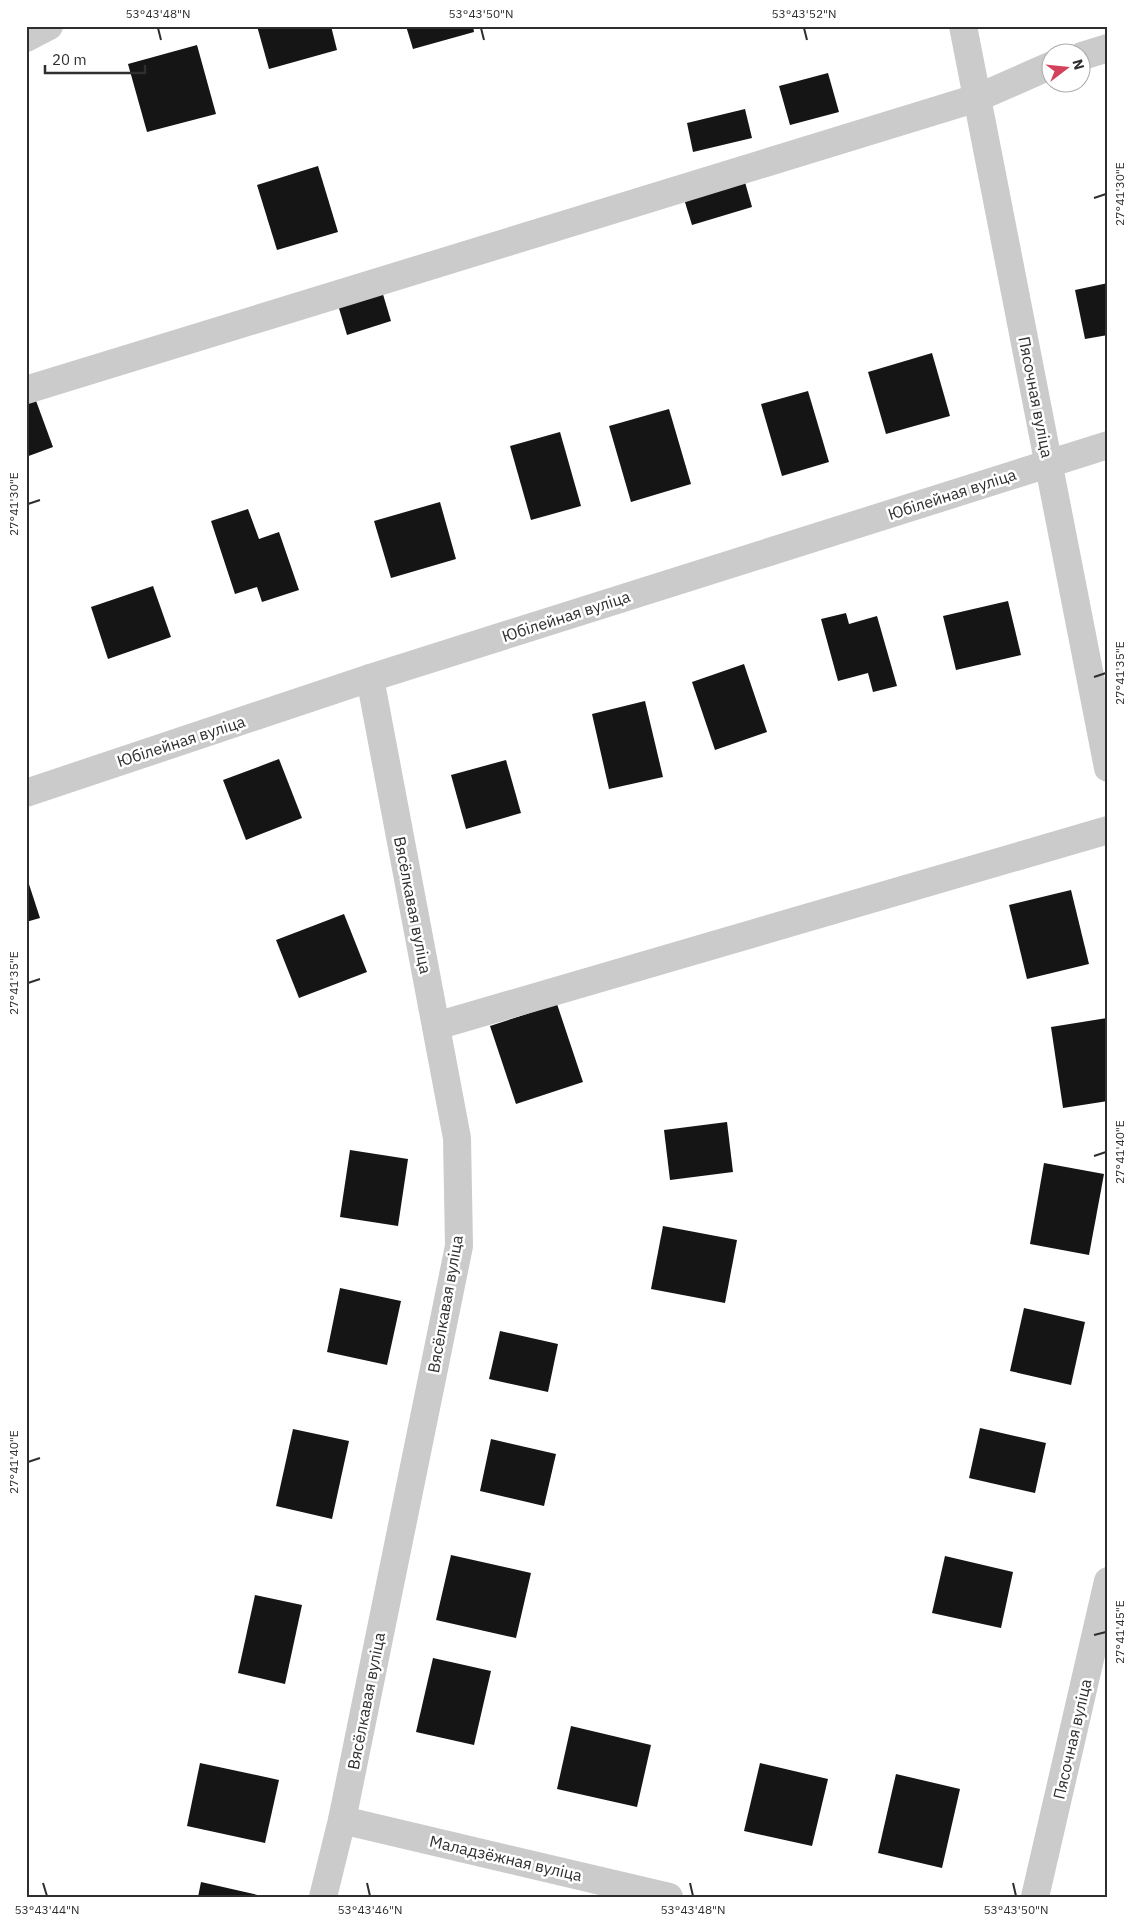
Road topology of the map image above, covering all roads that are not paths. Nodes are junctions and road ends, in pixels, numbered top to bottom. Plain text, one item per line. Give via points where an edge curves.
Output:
1 (48, 26) edge
2 (963, 26) edge
3 (26, 38) edge
4 (1108, 48) edge
5 (1092, 53) edge
6 (1042, 69) edge
7 (977, 98) junction
8 (26, 390) edge
9 (1108, 445) edge
10 (1049, 463) junction
11 (370, 678) junction
12 (1108, 768) edge
13 (26, 793) edge
14 (1108, 830) edge
15 (436, 1026) junction
16 (1108, 1581) edge
17 (342, 1820) junction
18 (323, 1897) edge
19 (669, 1897) edge
20 (1035, 1897) edge

1 - 3 street
2 - 7 street, Пясочная вуліца
4 - 5 street
6 - 7 street
7 - 8 street
7 - 10 street, Пясочная вуліца
9 - 10 street, Юбілейная вуліца
10 - 11 street, Юбілейная вуліца
10 - 12 street, Пясочная вуліца
11 - 13 street, Юбілейная вуліца
11 - 15 street, Вясёлкавая вуліца
14 - 15 street
15 - 17 street, Вясёлкавая вуліца via 457,1138 459,1246
16 - 20 street, Пясочная вуліца
17 - 18 street, Вясёлкавая вуліца
17 - 19 street, Маладзёжная вуліца

